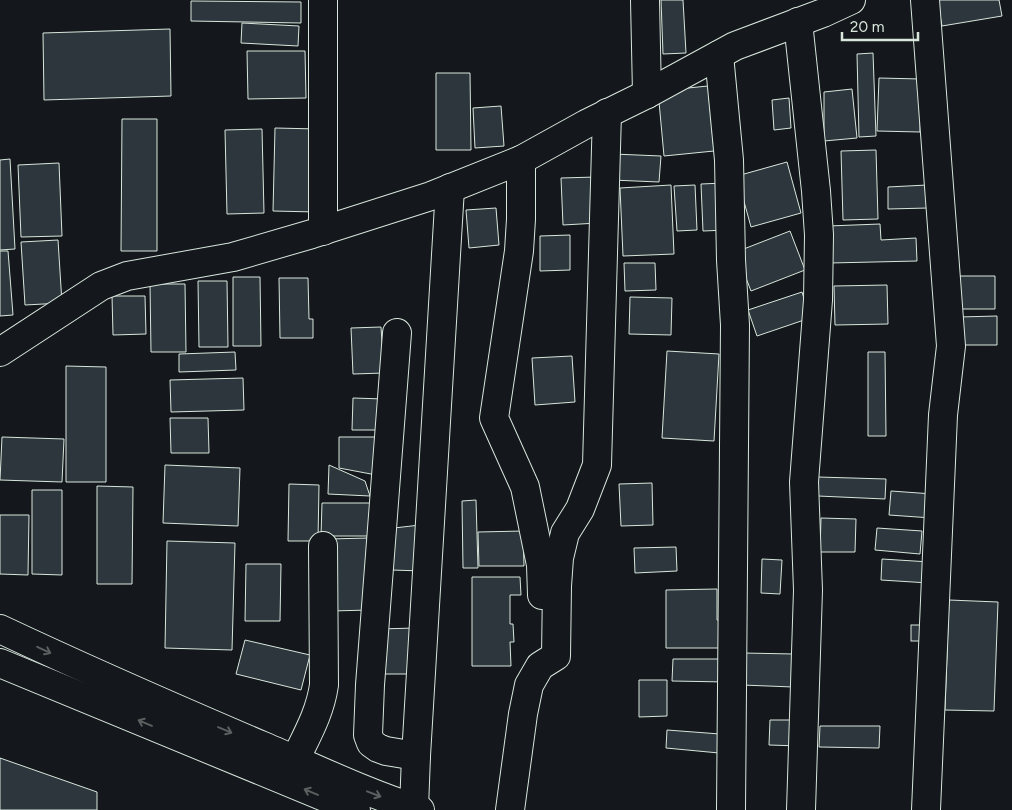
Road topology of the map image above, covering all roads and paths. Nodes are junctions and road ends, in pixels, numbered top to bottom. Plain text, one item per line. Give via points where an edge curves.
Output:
1 (323, 0) edge
2 (644, 0) edge
3 (851, 0) edge
4 (925, 0) edge
5 (798, 22) junction
6 (719, 55) junction
7 (647, 94) junction
8 (607, 113) junction
9 (521, 160) junction
10 (450, 188) junction
11 (322, 231) junction
12 (397, 332) dead end
13 (0, 352) edge
14 (323, 546) dead end
15 (0, 630) edge
16 (0, 663) edge
17 (540, 666) junction
18 (188, 728) junction
19 (416, 756) junction
20 (295, 760) junction
21 (417, 809) edge
22 (356, 810) edge
23 (510, 810) edge
24 (730, 810) edge
25 (802, 810) edge
26 (926, 810) edge

1 - 11 main road
2 - 7 main road
3 - 5 main road
4 - 26 main road via 951,346 943,415
5 - 6 main road
5 - 25 main road via 819,235 818,300 804,482 808,590
6 - 7 main road
6 - 24 main road via 728,160 735,324
7 - 8 main road
8 - 9 main road
8 - 17 main road via 597,465 580,509 565,533 559,558 556,656
9 - 10 main road
9 - 17 main road via 519,251 494,418 525,486 537,540 546,608
10 - 11 main road
10 - 19 main road
11 - 13 main road via 234,258 128,276 101,286
12 - 19 main road via 368,735 378,748
14 - 20 main road via 324,685 317,715
15 -> 18 main road via 101,676
18 -> 16 main road
17 - 23 main road via 530,685 525,707
18 -> 20 main road
22 -> 18 main road
19 - 21 main road
20 -> 21 main road

